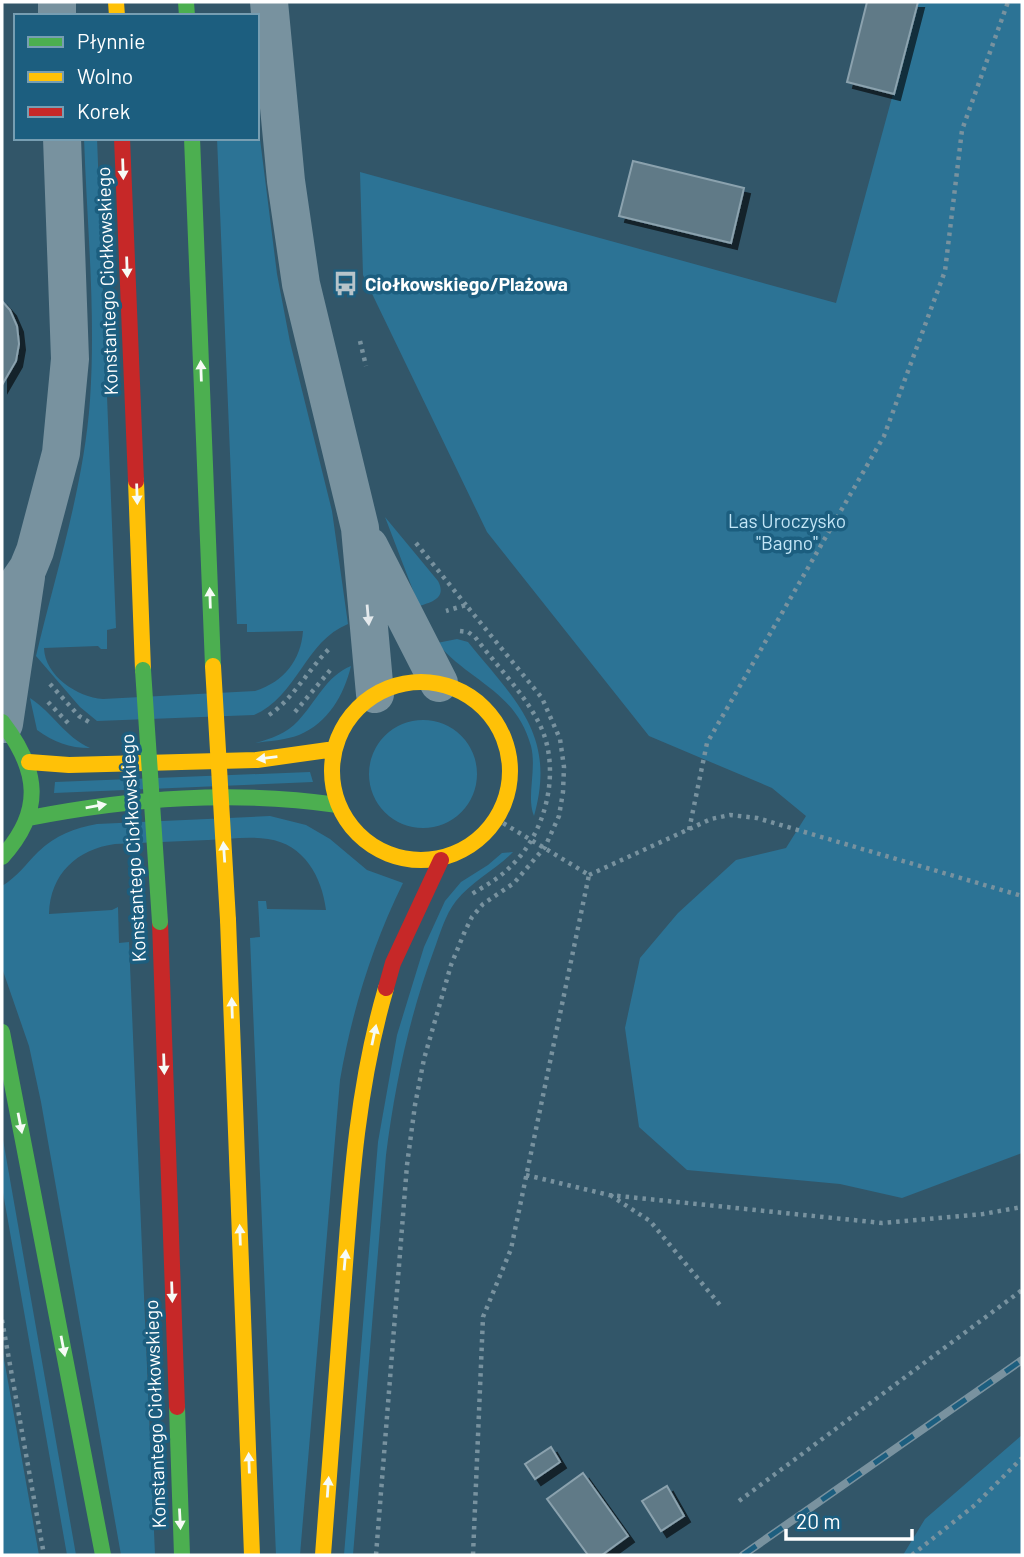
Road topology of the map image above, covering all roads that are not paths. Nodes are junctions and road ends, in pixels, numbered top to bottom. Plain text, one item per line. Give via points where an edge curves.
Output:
1 (269, 2) edge
2 (62, 140) edge
3 (122, 140) edge
4 (192, 140) edge
5 (360, 528) junction
6 (28, 568) junction
7 (2, 607) edge
8 (439, 682) junction
9 (375, 694) junction
10 (3, 723) edge
11 (335, 749) junction
12 (29, 762) junction
13 (338, 805) junction
14 (29, 818) junction
15 (2, 857) edge
16 (441, 860) junction
17 (2, 1032) edge
18 (103, 1555) edge
19 (182, 1555) edge
20 (252, 1555) edge
21 (323, 1555) edge

1 - 5 street via 301,284
2 - 6 street via 70,359 61,453
3 -> 19 main road, Konstantego Ciołkowskiego, bridge via 143,670 160,922
20 -> 4 main road, bridge
5 - 8 street
5 -> 9 street
6 - 7 street
6 - 10 street
8 - 9 main road via 406,682
8 - 16 main road via 478,701 505,736 512,778 498,820 474,846
9 - 11 main road via 349,718
10 - 12 main road
11 -> 12 main road via 257,760
11 - 13 main road via 332,784
12 - 14 main road
14 -> 13 main road via 123,802 247,797
13 - 16 main road via 355,832 379,851 410,861
14 - 15 main road via 15,845
21 -> 16 main road via 360,1103 393,962
17 -> 18 main road

